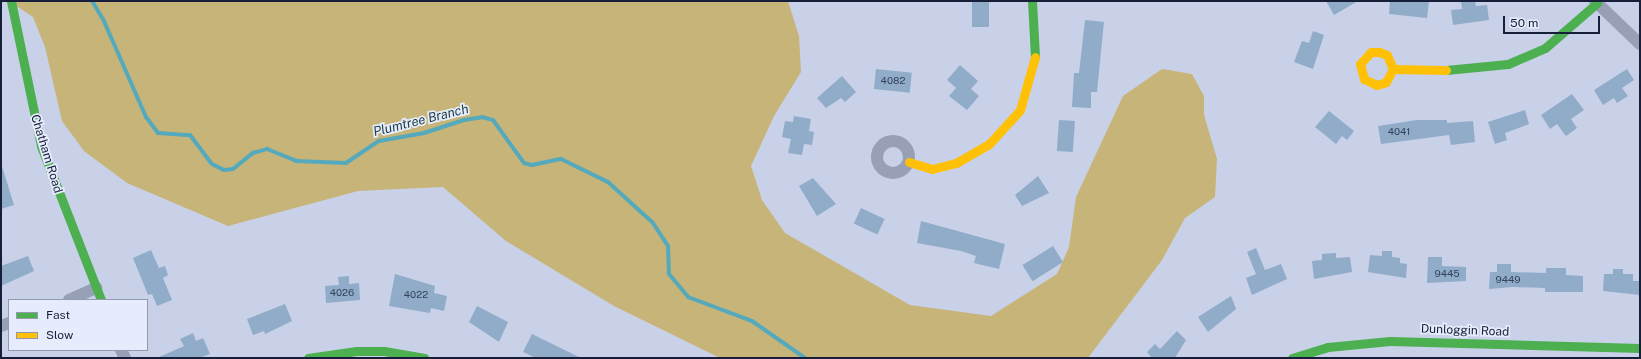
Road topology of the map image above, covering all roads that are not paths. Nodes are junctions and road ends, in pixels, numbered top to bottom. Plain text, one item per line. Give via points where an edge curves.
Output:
1 (11, 1) edge
2 (1032, 1) edge
3 (1596, 2) edge
4 (1640, 44) edge
5 (1393, 69) dead end
6 (909, 162) dead end
7 (96, 288) junction
8 (71, 299) edge
9 (101, 299) edge
10 (1640, 348) edge
11 (308, 358) edge
12 (424, 358) edge
13 (1292, 358) edge

1 - 7 street, Chatham Road via 41,146
2 - 6 street via 1035,63 1020,110 1006,129 989,144 956,163 932,169
3 - 4 street
3 - 5 street via 1545,48 1508,64 1465,70
7 - 8 street
7 - 9 street, Chatham Road
10 - 13 street, Dunloggin Road via 1382,341 1328,347
11 - 12 street via 356,351 384,351

